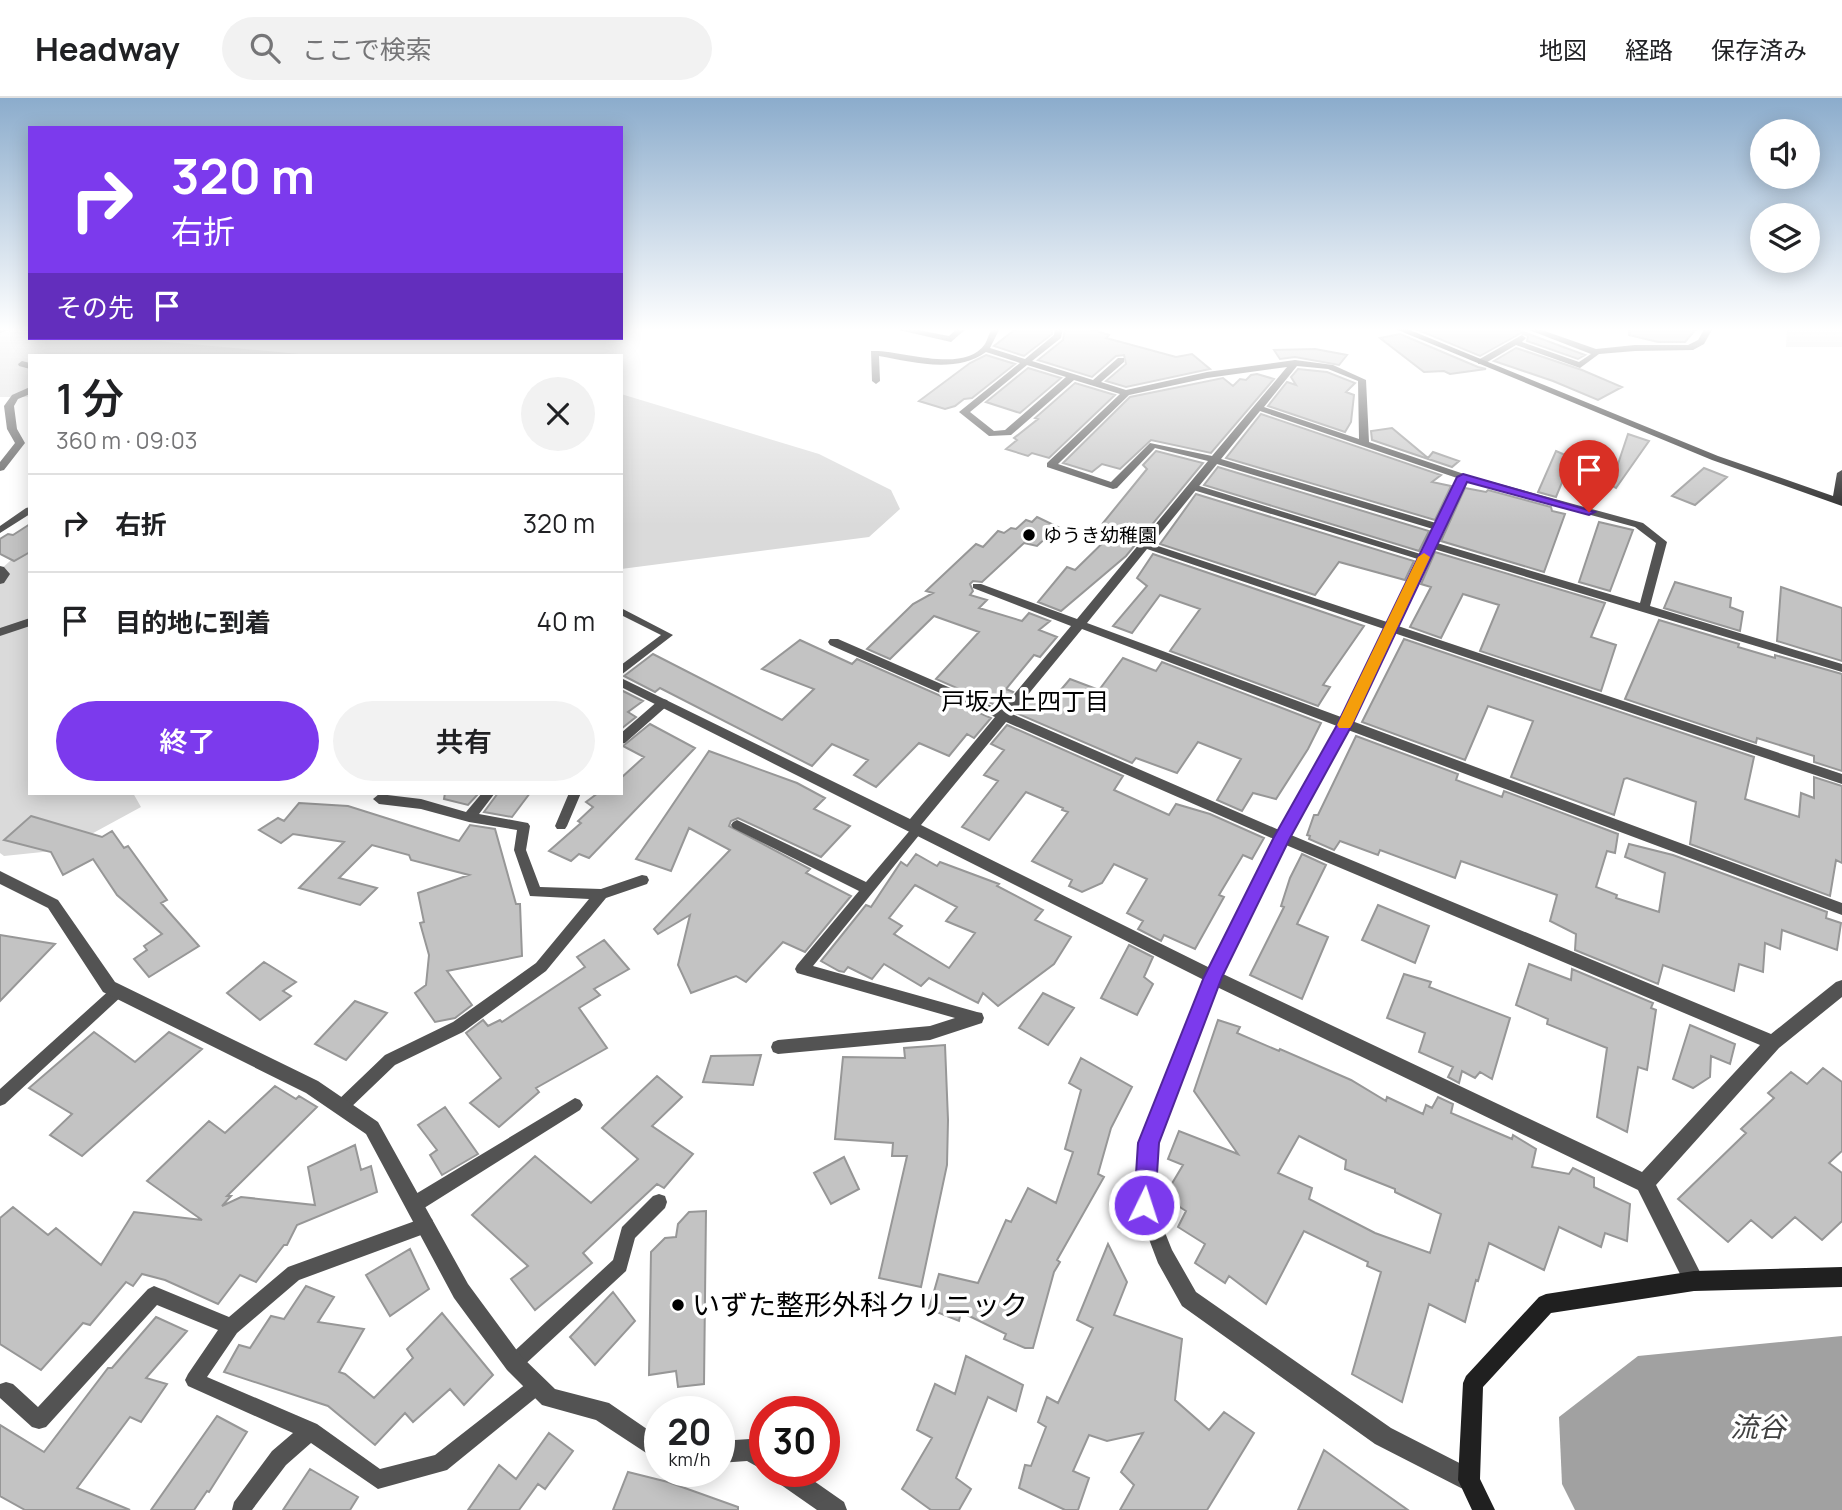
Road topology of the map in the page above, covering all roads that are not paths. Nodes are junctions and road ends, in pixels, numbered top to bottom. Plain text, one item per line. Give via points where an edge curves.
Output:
1 (22, 394) edge
2 (986, 394) edge
3 (1053, 394) edge
4 (1125, 394) edge
5 (1270, 394) edge
6 (1362, 394) edge
7 (1559, 394) edge
8 (1259, 408) junction
9 (1364, 443) junction
10 (1215, 460) junction
11 (0, 468) edge
12 (1842, 473) edge
13 (1463, 477) junction
14 (1193, 486) junction
15 (1839, 502) edge
16 (28, 511) edge
17 (1439, 527) junction
18 (0, 530) edge
19 (1145, 545) junction
20 (1427, 551) junction
21 (0, 569) edge
22 (0, 581) edge
23 (977, 586) dead end
24 (1644, 608) junction
25 (623, 612) edge
26 (28, 623) edge
27 (1080, 625) junction
28 (1391, 626) junction
29 (1, 630) edge
30 (834, 642) dead end
31 (1842, 668) edge
32 (623, 669) edge
33 (623, 683) edge
34 (663, 703) junction
35 (1005, 716) junction
36 (1344, 725) junction
37 (623, 738) edge
38 (1842, 779) edge
39 (487, 795) edge
40 (573, 795) edge
41 (379, 799) dead end
42 (469, 817) junction
43 (737, 825) dead end
44 (561, 826) dead end
45 (914, 829) junction
46 (1282, 837) junction
47 (0, 877) edge
48 (642, 880) dead end
49 (867, 889) junction
50 (601, 894) junction
51 (1842, 909) edge
52 (1213, 977) junction
53 (1842, 986) edge
54 (118, 991) junction
55 (1773, 1043) junction
56 (778, 1046) dead end
57 (0, 1099) edge
58 (575, 1105) dead end
59 (341, 1107) junction
60 (1645, 1183) junction
61 (659, 1202) dead end
62 (415, 1204) junction
63 (426, 1225) junction
64 (1842, 1277) edge
65 (1694, 1281) junction
66 (231, 1327) junction
67 (514, 1363) junction
68 (537, 1386) junction
69 (6, 1391) dead end
70 (310, 1431) junction
71 (644, 1440) edge
72 (1469, 1480) junction
73 (803, 1487) edge
74 (241, 1509) edge
75 (836, 1510) edge
76 (1484, 1510) edge

1 - 11 street via 9,406 12,429 20,443
2 - 3 street via 964,412 992,434 1008,433
4 - 10 street via 1051,465 1113,486 1153,445
5 - 8 street
6 - 9 street
7 - 15 street via 1715,458
8 - 9 street
8 - 10 street
9 - 13 street
10 - 14 street
10 - 17 street
12 - 15 street
13 - 17 street
13 - 24 street via 1639,526 1662,542
14 - 19 street
14 - 20 lane
16 - 18 lane
17 - 20 street
19 - 27 street
19 - 28 street
20 - 24 street
20 - 28 street
21 - 22 street via 4,575
23 - 27 street
24 - 31 street
25 - 32 lane via 668,635
26 - 29 street
27 - 35 street
27 - 36 street
28 - 36 street
28 - 38 street
30 - 35 street
33 - 34 street
34 - 37 lane
34 - 45 street
35 - 45 street
35 - 46 street
36 - 46 street
36 - 51 street
39 - 42 lane
40 - 44 lane
41 - 42 lane
42 - 50 lane via 524,826 520,850 535,892
43 - 49 lane
45 - 49 lane
45 - 52 street
46 - 52 street
46 - 55 street
47 - 54 street via 54,904 109,987
48 - 50 lane
49 - 56 lane via 802,969 977,1018 930,1033
50 - 59 lane via 541,967 457,1027 390,1060
52 - 60 street
52 - 72 street via 1148,1143 1144,1205 1165,1256 1189,1299 1383,1436
53 - 55 street
54 - 57 lane
54 - 59 street via 312,1087
55 - 60 street
58 - 62 lane
59 - 62 street via 372,1128
60 - 65 street
61 - 67 lane via 628,1233 620,1265
62 - 63 street
63 - 66 lane via 294,1273
63 - 67 street via 461,1291
64 - 65 street
65 - 72 street via 1546,1304 1473,1383
66 - 69 lane via 154,1295 38,1420
66 - 70 lane via 194,1380
67 - 68 street
68 - 70 lane via 440,1463 378,1479
68 - 71 street via 550,1398 601,1411
70 - 74 lane via 279,1458
72 - 76 street
73 - 75 street

